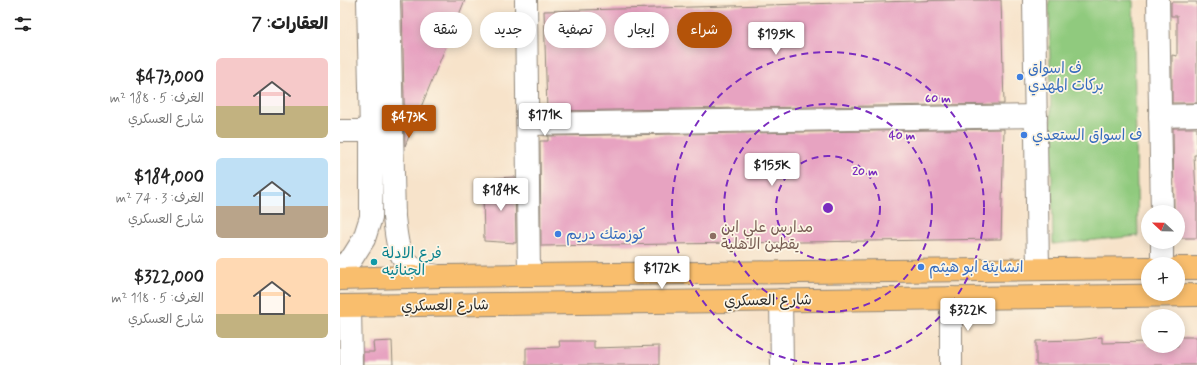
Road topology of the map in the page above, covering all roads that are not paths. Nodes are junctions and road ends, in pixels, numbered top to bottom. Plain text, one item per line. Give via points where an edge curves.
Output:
1 (368, 0) edge
2 (389, 0) edge
3 (526, 0) edge
4 (1034, 0) edge
5 (1158, 0) edge
6 (1197, 115) edge
7 (1036, 116) junction
8 (1160, 116) junction
9 (528, 124) junction
10 (340, 131) edge
11 (371, 131) junction
12 (1162, 205) edge
13 (371, 217) junction
14 (394, 217) junction
15 (340, 268) edge
16 (1141, 268) edge
17 (1185, 268) edge
18 (1197, 268) edge
19 (1038, 270) junction
20 (637, 274) junction
21 (692, 274) junction
22 (529, 275) junction
23 (440, 276) junction
24 (340, 279) edge
25 (1197, 295) edge
26 (951, 298) junction
27 (781, 300) junction
28 (689, 301) junction
29 (634, 302) junction
30 (345, 306) edge
31 (351, 365) edge
32 (782, 365) edge
33 (951, 365) edge

1 - 11 street
2 - 14 street
3 - 9 street
4 - 7 street
5 - 8 street
6 - 8 street
7 - 9 street
7 - 19 street
8 - 12 street
9 - 22 street
10 - 11 street
11 - 13 street
13 - 14 street via 380,224
13 - 15 street via 364,238 352,258
14 - 23 street via 397,246 406,262 421,272
16 - 19 main road, شارع العسكري
17 - 18 main road
19 - 21 main road, شارع العسكري
20 - 21 main road, شارع العسكري
20 - 22 main road, شارع العسكري
20 - 29 main road via 642,278 645,292
21 - 28 main road via 682,284 684,297
22 - 23 main road, شارع العسكري
23 - 24 main road, شارع العسكري
25 - 26 main road, شارع العسكري
26 - 27 main road, شارع العسكري
26 - 33 street
27 - 28 main road, شارع العسكري
27 - 32 street
28 - 29 main road, شارع العسكري
29 - 30 main road, شارع العسكري
30 - 31 street

